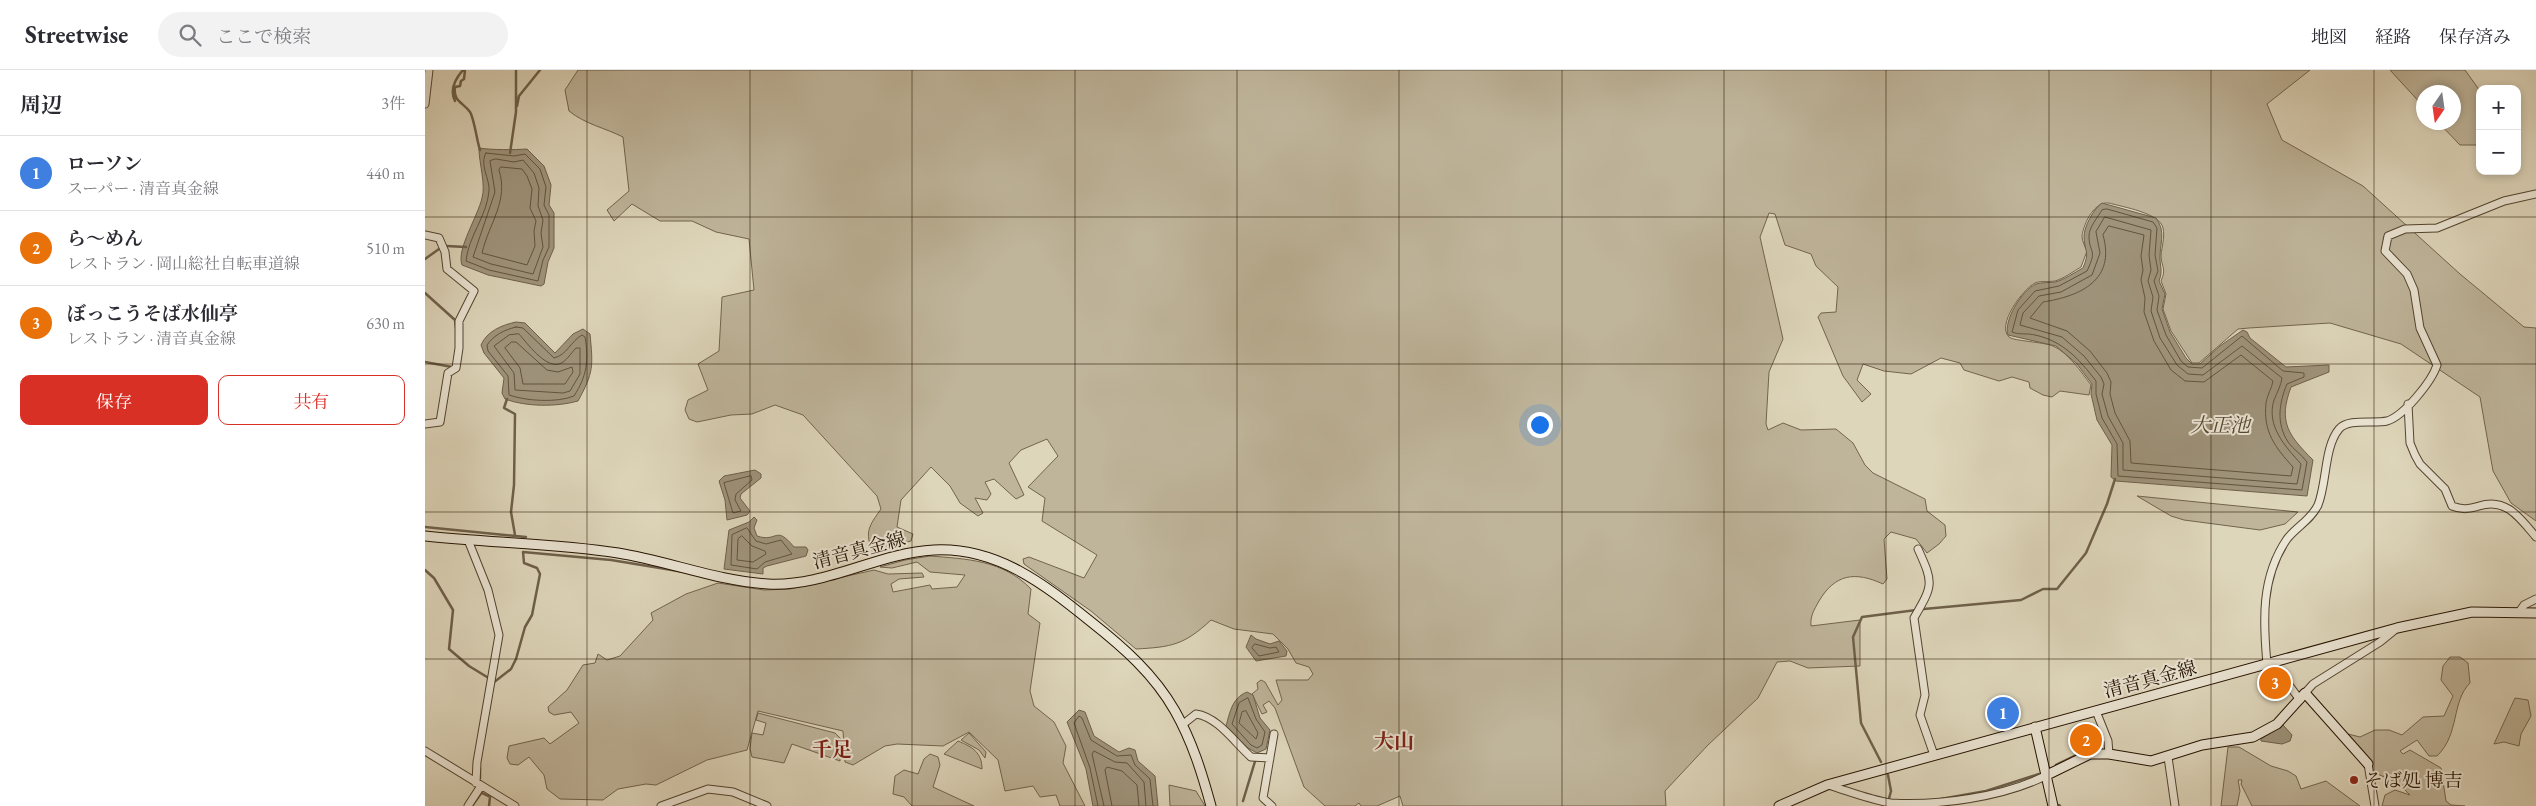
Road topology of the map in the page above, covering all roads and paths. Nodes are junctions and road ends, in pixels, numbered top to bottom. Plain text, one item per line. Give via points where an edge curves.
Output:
1 (429, 70) edge
2 (425, 104) edge
3 (2536, 194) edge
4 (425, 235) edge
5 (2408, 404) junction
6 (425, 424) edge
7 (425, 536) edge
8 (2536, 538) edge
9 (468, 540) junction
10 (1918, 549) dead end
11 (2536, 599) edge
12 (2519, 612) junction
13 (2536, 613) edge
14 (2397, 628) junction
15 (2270, 663) junction
16 (2302, 697) junction
17 (2096, 711) junction
18 (1182, 725) junction
19 (2035, 727) junction
20 (1274, 734) dead end
21 (425, 750) edge
22 (2109, 754) junction
23 (1934, 755) junction
24 (2168, 757) junction
25 (1270, 758) junction
26 (2368, 764) joint
27 (2045, 776) junction
28 (479, 785) junction
29 (1827, 785) junction
30 (468, 806) edge
31 (515, 806) edge
32 (661, 806) edge
33 (767, 806) edge
34 (1211, 806) edge
35 (1273, 806) edge
36 (1779, 806) edge
37 (2053, 806) edge
38 (2175, 806) edge
39 (2375, 806) edge

1 - 2 street
3 - 5 street via 2504,201 2437,228 2405,229 2388,236 2385,251 2411,282 2420,328 2437,365 2433,377
4 - 6 street via 439,238 447,269 474,291 459,321 456,368 448,373 440,422
5 - 8 street via 2410,443 2415,455 2445,489 2452,506 2467,509 2499,503 2519,517
5 - 15 street via 2392,419 2340,427 2333,439 2318,505 2288,539 2267,582 2264,604
7 - 9 main road, 清音真金線
9 - 18 main road, 清音真金線 via 617,553 772,584 818,579 912,552 943,550 977,554 1039,581 1120,645 1159,687
9 - 28 street via 488,590 499,635 477,762
10 - 23 street via 1929,573 1928,595 1914,618 1925,695 1920,715
11 - 12 street via 2524,605
12 - 13 main road, 清音真金線
12 - 14 main road, 清音真金線 via 2473,612
14 - 15 main road, 清音真金線
14 - 16 street via 2313,684
15 - 16 street
15 - 17 main road, 清音真金線
16 - 24 main road via 2277,724 2253,737 2202,745
16 - 26 main road
17 - 19 main road, 清音真金線
17 - 22 street via 2108,740
18 - 25 street via 1196,714 1201,715 1218,724 1256,758
18 - 34 main road, 清音真金線 via 1195,753
19 - 23 main road, 清音真金線
19 - 27 main road
20 - 25 street
21 - 28 street
22 - 24 main road via 2151,761
22 - 27 main road via 2083,757
23 - 29 main road, 清音真金線
24 - 38 street
25 - 35 street via 1263,798
26 - 39 street
27 - 29 street via 1976,799 1929,804 1888,803
27 - 37 main road
28 - 30 street
28 - 31 street
29 - 36 main road, 清音真金線
32 - 33 street via 708,789 733,792

